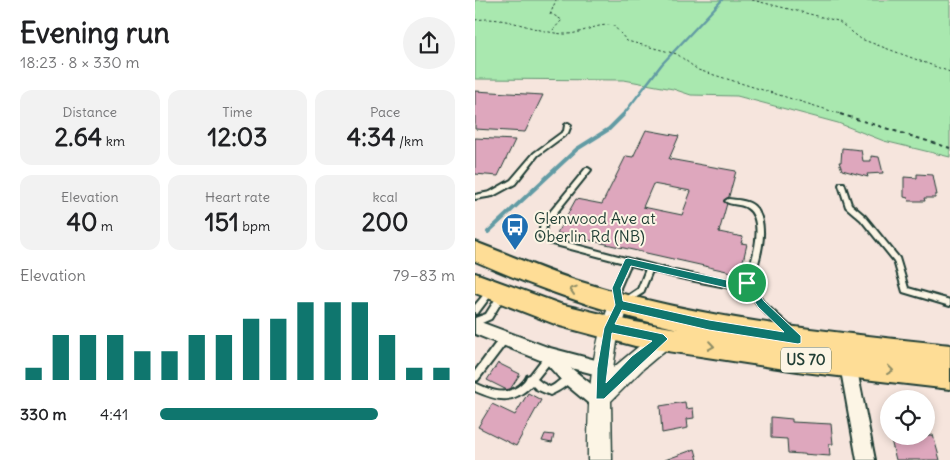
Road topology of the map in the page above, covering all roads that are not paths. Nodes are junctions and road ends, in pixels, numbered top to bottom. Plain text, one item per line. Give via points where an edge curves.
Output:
1 (568, 125) dead end
2 (588, 170) dead end
3 (842, 185) dead end
4 (475, 197) edge
5 (729, 201) dead end
6 (475, 251) edge
7 (628, 262) junction
8 (650, 268) junction
9 (475, 283) edge
10 (747, 283) junction
11 (497, 292) junction
12 (950, 303) edge
13 (619, 305) junction
14 (475, 311) edge
15 (475, 322) edge
16 (475, 327) edge
17 (609, 328) junction
18 (504, 339) junction
19 (663, 339) junction
20 (798, 340) junction
21 (550, 356) junction
22 (950, 357) edge
23 (848, 365) junction
24 (601, 368) junction
25 (475, 377) edge
26 (950, 377) edge
27 (569, 378) junction
28 (530, 379) junction
29 (475, 387) edge
30 (600, 399) junction
31 (600, 460) edge
32 (865, 460) edge

1 - 4 lane via 565,132 537,154 513,182 491,194
2 - 7 lane via 543,225 542,235 548,240
3 - 12 lane via 848,205 863,218 897,260 905,290
5 - 10 lane via 744,203 754,209 760,223 755,266
13 -> 6 main road, US 70 via 554,284
7 - 8 lane
7 - 13 lane via 617,288
8 - 10 lane via 731,285
8 - 13 lane via 641,291
9 - 11 main road, US 70
10 - 20 lane via 761,304
11 - 14 lane via 488,294
11 - 15 lane via 500,299 488,317
11 - 17 main road, US 70 via 560,315
13 - 17 main road
13 - 20 main road, US 70
16 - 18 street
17 - 19 main road, US 70
17 - 24 main road
18 - 21 street
18 - 25 lane
19 -> 23 main road, US 70
19 - 30 main road via 636,360
20 - 22 main road, US 70
21 - 24 street
21 - 27 street
21 - 28 lane
23 -> 26 main road, US 70
23 - 32 street
24 - 30 main road
27 - 28 lane via 550,391
27 - 30 street
28 - 29 lane via 512,395
30 - 31 main road

